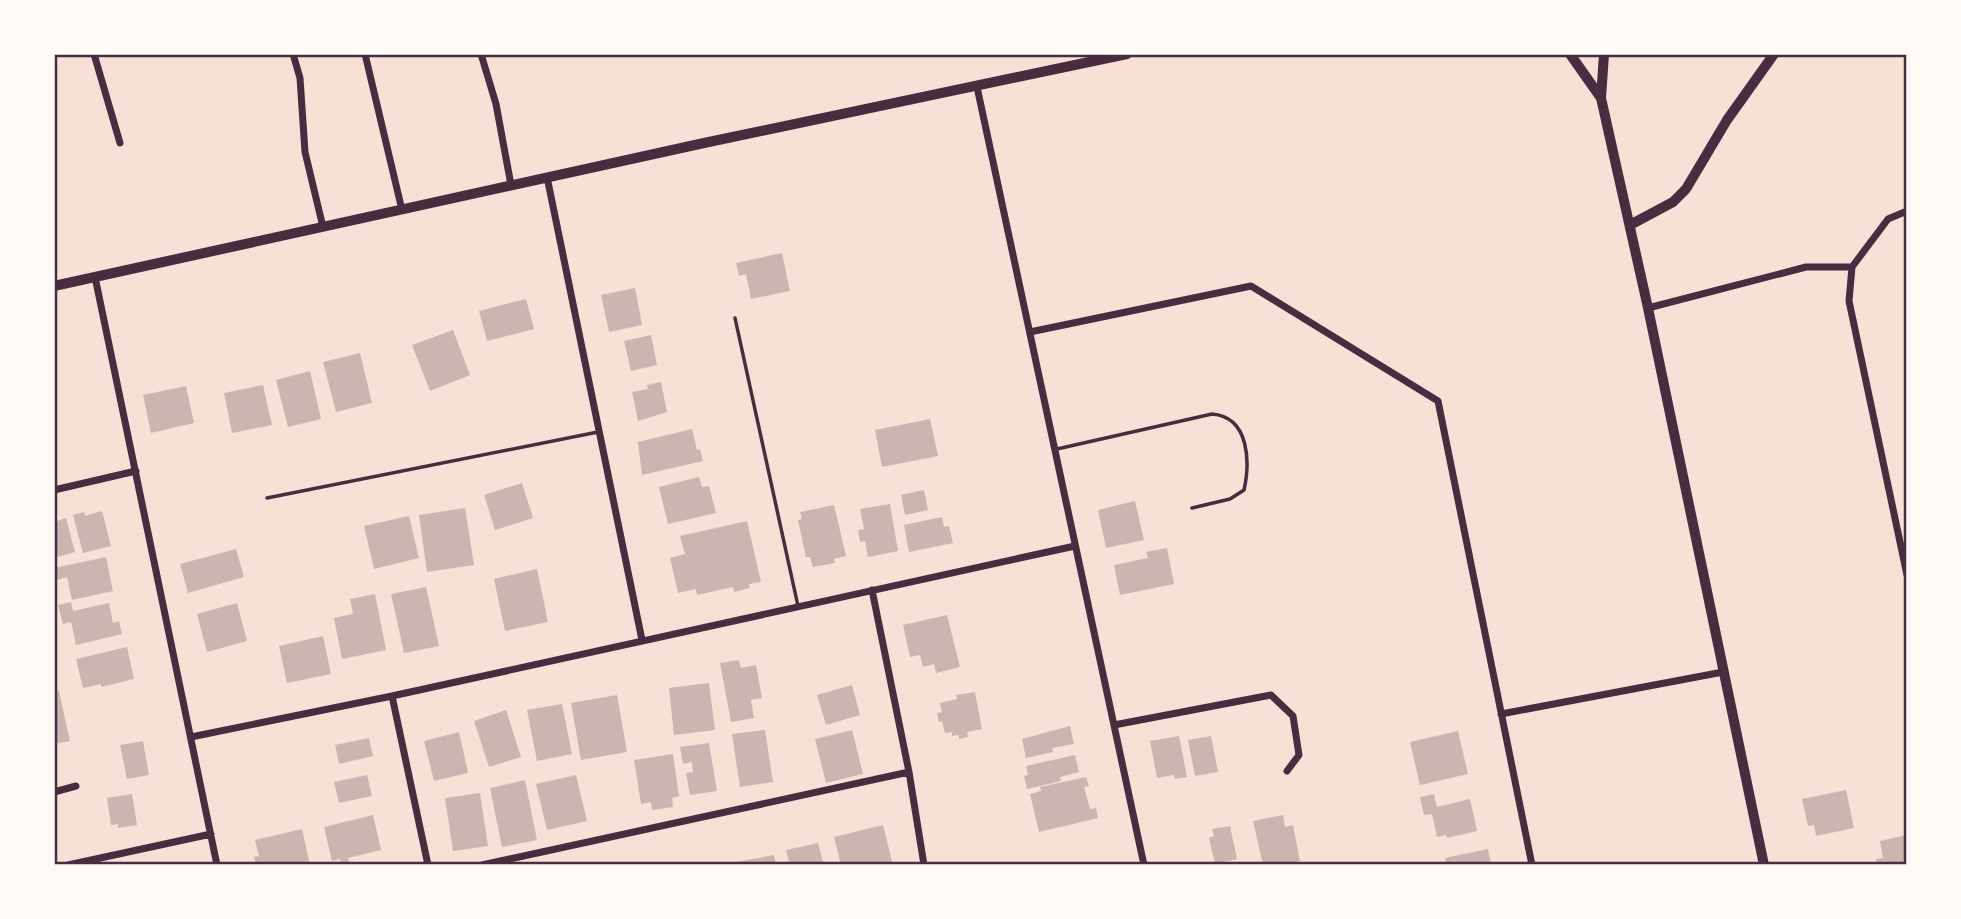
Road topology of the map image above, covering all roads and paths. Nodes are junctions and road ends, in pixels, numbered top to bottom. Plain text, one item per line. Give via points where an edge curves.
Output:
1 (94, 54) edge
2 (293, 54) edge
3 (365, 54) edge
4 (481, 54) edge
5 (1127, 54) edge
6 (1570, 54) edge
7 (1604, 54) edge
8 (1774, 54) edge
9 (977, 87) junction
10 (1601, 98) junction
11 (120, 143) dead end
12 (547, 177) junction
13 (511, 186) junction
14 (402, 209) junction
15 (1907, 211) edge
16 (1630, 225) junction
17 (323, 227) junction
18 (1852, 267) junction
19 (95, 277) junction
20 (54, 286) edge
21 (1648, 308) junction
22 (736, 318) dead end
23 (1030, 332) junction
24 (600, 432) junction
25 (1055, 449) junction
26 (136, 471) junction
27 (54, 490) edge
28 (267, 498) dead end
29 (1192, 508) dead end
30 (1903, 542) edge
31 (1076, 546) junction
32 (1907, 575) edge
33 (872, 590) junction
34 (799, 606) junction
35 (642, 639) junction
36 (1723, 672) junction
37 (392, 696) junction
38 (1502, 714) junction
39 (1114, 725) junction
40 (191, 737) junction
41 (1287, 771) dead end
42 (909, 772) junction
43 (76, 786) dead end
44 (54, 792) edge
45 (211, 834) junction
46 (68, 865) edge
47 (217, 865) edge
48 (428, 865) edge
49 (482, 865) edge
50 (924, 865) edge
51 (1144, 865) edge
52 (1532, 865) edge
53 (1764, 865) edge

1 - 11 street
2 - 17 street via 300,78 305,152
3 - 14 street
4 - 13 street via 496,104
5 - 9 main road
6 - 10 street
7 - 10 street
8 - 16 street via 1686,189 1673,202
9 - 12 main road
9 - 23 street
10 - 16 street
12 - 13 main road
12 - 24 street
13 - 14 main road
14 - 17 main road
15 - 18 street via 1888,219
16 - 21 street
17 - 19 main road
18 - 21 street via 1805,267
18 - 30 street via 1849,301
19 - 20 main road
19 - 26 street
21 - 36 street
22 - 34 lane
23 - 25 street
23 - 38 street via 1251,286 1438,401
24 - 28 lane
24 - 35 street
25 - 29 lane via 1219,414 1239,429 1248,449 1244,490 1230,499
25 - 31 street
26 - 27 street
26 - 40 street
30 - 32 street
31 - 33 street
31 - 39 street
33 - 34 street
33 - 42 street
34 - 35 street
35 - 37 street
36 - 38 street
36 - 53 street
37 - 40 street
37 - 48 street
38 - 52 street
39 - 41 street via 1271,695 1293,716 1299,755
39 - 51 street
40 - 45 street
42 - 49 street
42 - 50 street
43 - 44 street
45 - 46 street
45 - 47 street

